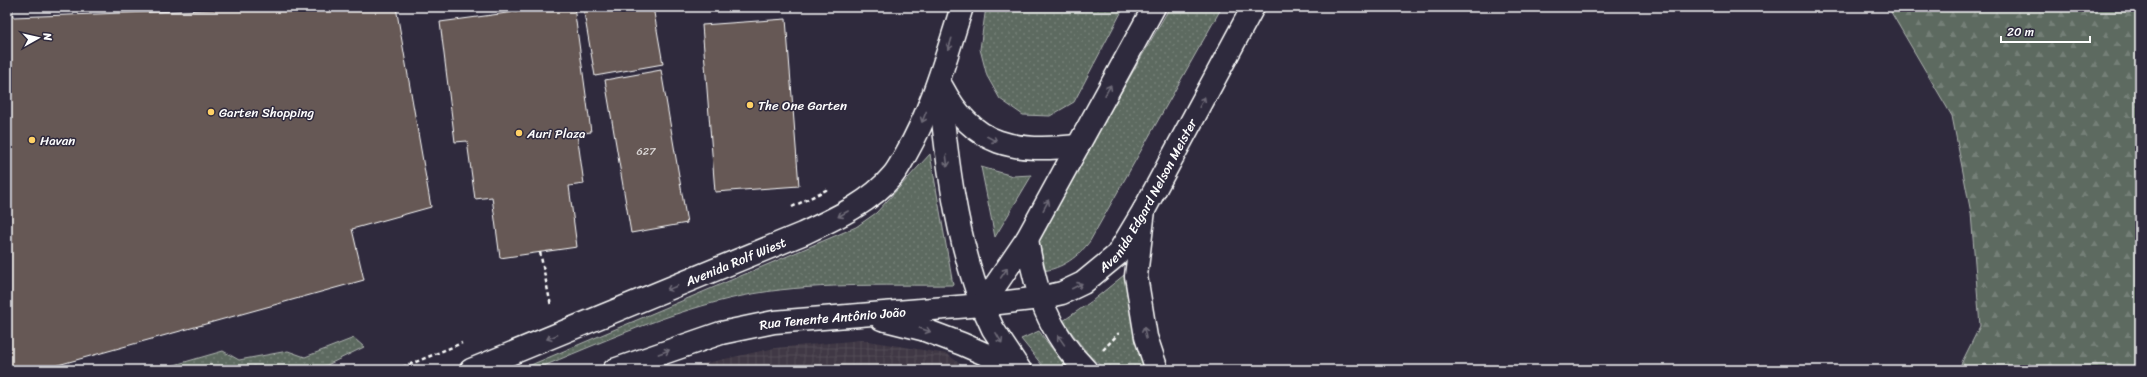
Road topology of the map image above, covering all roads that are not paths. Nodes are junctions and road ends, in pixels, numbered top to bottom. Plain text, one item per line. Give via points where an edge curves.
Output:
1 (962, 7) edge
2 (1154, 7) edge
3 (1253, 7) edge
4 (939, 81) junction
5 (1078, 146) junction
6 (1144, 210) junction
7 (1028, 239) junction
8 (1040, 298) junction
9 (982, 305) junction
10 (860, 314) junction
11 (471, 370) edge
12 (614, 370) edge
13 (1019, 370) edge
14 (1086, 370) edge
15 (1157, 370) edge

1 -> 4 main road, Avenida Rolf Wiest
5 -> 2 main road
6 -> 3 main road, Avenida Edgard Nelson Meister
4 -> 5 main road via 952,105 971,126 994,141 1021,148
4 -> 9 main road via 947,164 957,220 969,271
4 -> 11 main road, Avenida Rolf Wiest via 916,137 894,175 869,197 842,215 802,234
7 -> 5 main road
8 -> 6 main road, Avenida Edgard Nelson Meister via 1062,293 1099,272 1117,255
15 -> 6 main road via 1146,337 1136,276
7 - 8 main road via 1032,272
9 -> 7 main road
8 - 9 main road, Avenida Edgard Nelson Meister
14 -> 8 main road via 1054,330
9 - 10 main road, Rua Tenente Antônio João
9 -> 13 main road via 993,329
12 -> 10 main road, Rua Tenente Antônio João via 721,333 774,322
10 -> 13 main road via 922,329

